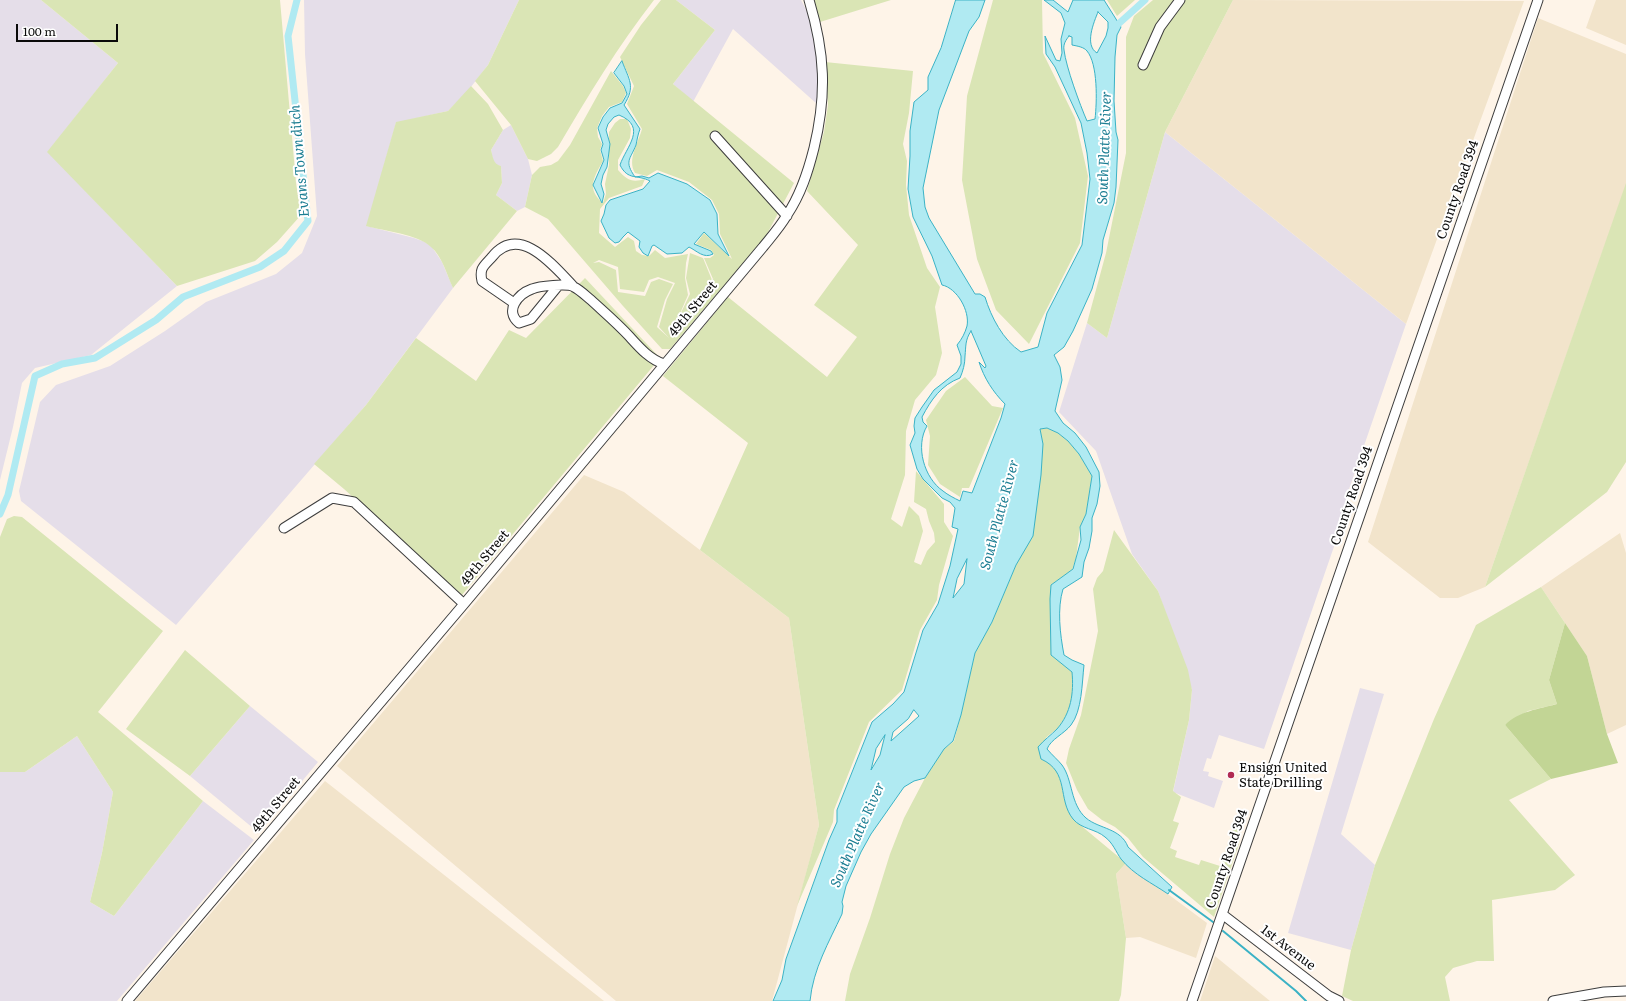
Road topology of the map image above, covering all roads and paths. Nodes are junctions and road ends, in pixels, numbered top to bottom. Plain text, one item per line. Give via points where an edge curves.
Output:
1 (809, 0) edge
2 (1180, 0) edge
3 (1538, 0) edge
4 (1143, 65) dead end
5 (715, 136) dead end
6 (787, 216) junction
7 (558, 286) junction
8 (573, 286) junction
9 (514, 303) junction
10 (664, 364) junction
11 (284, 528) dead end
12 (464, 604) junction
13 (1222, 914) junction
14 (1623, 995) edge
15 (127, 1001) edge
16 (1192, 1001) edge
17 (1339, 1001) edge
18 (1553, 1001) edge

1 - 6 street, 49th Street via 817,27 824,78 820,124 809,169
2 - 4 street via 1160,27
3 - 13 street, County Road 394
5 - 6 street
6 - 10 street, 49th Street
7 - 8 street
7 - 9 street via 526,291
7 - 9 street via 531,319 525,322 519,323 513,318 511,311
8 - 9 street via 554,265 529,246 520,243 506,245 495,253 480,274 482,281
8 - 10 street via 606,313 640,349 657,362
10 - 12 street, 49th Street
11 - 12 street via 332,498 354,502
12 - 15 street, 49th Street
13 - 16 street, County Road 394
13 - 17 street, 1st Avenue
14 - 18 street via 1604,992

